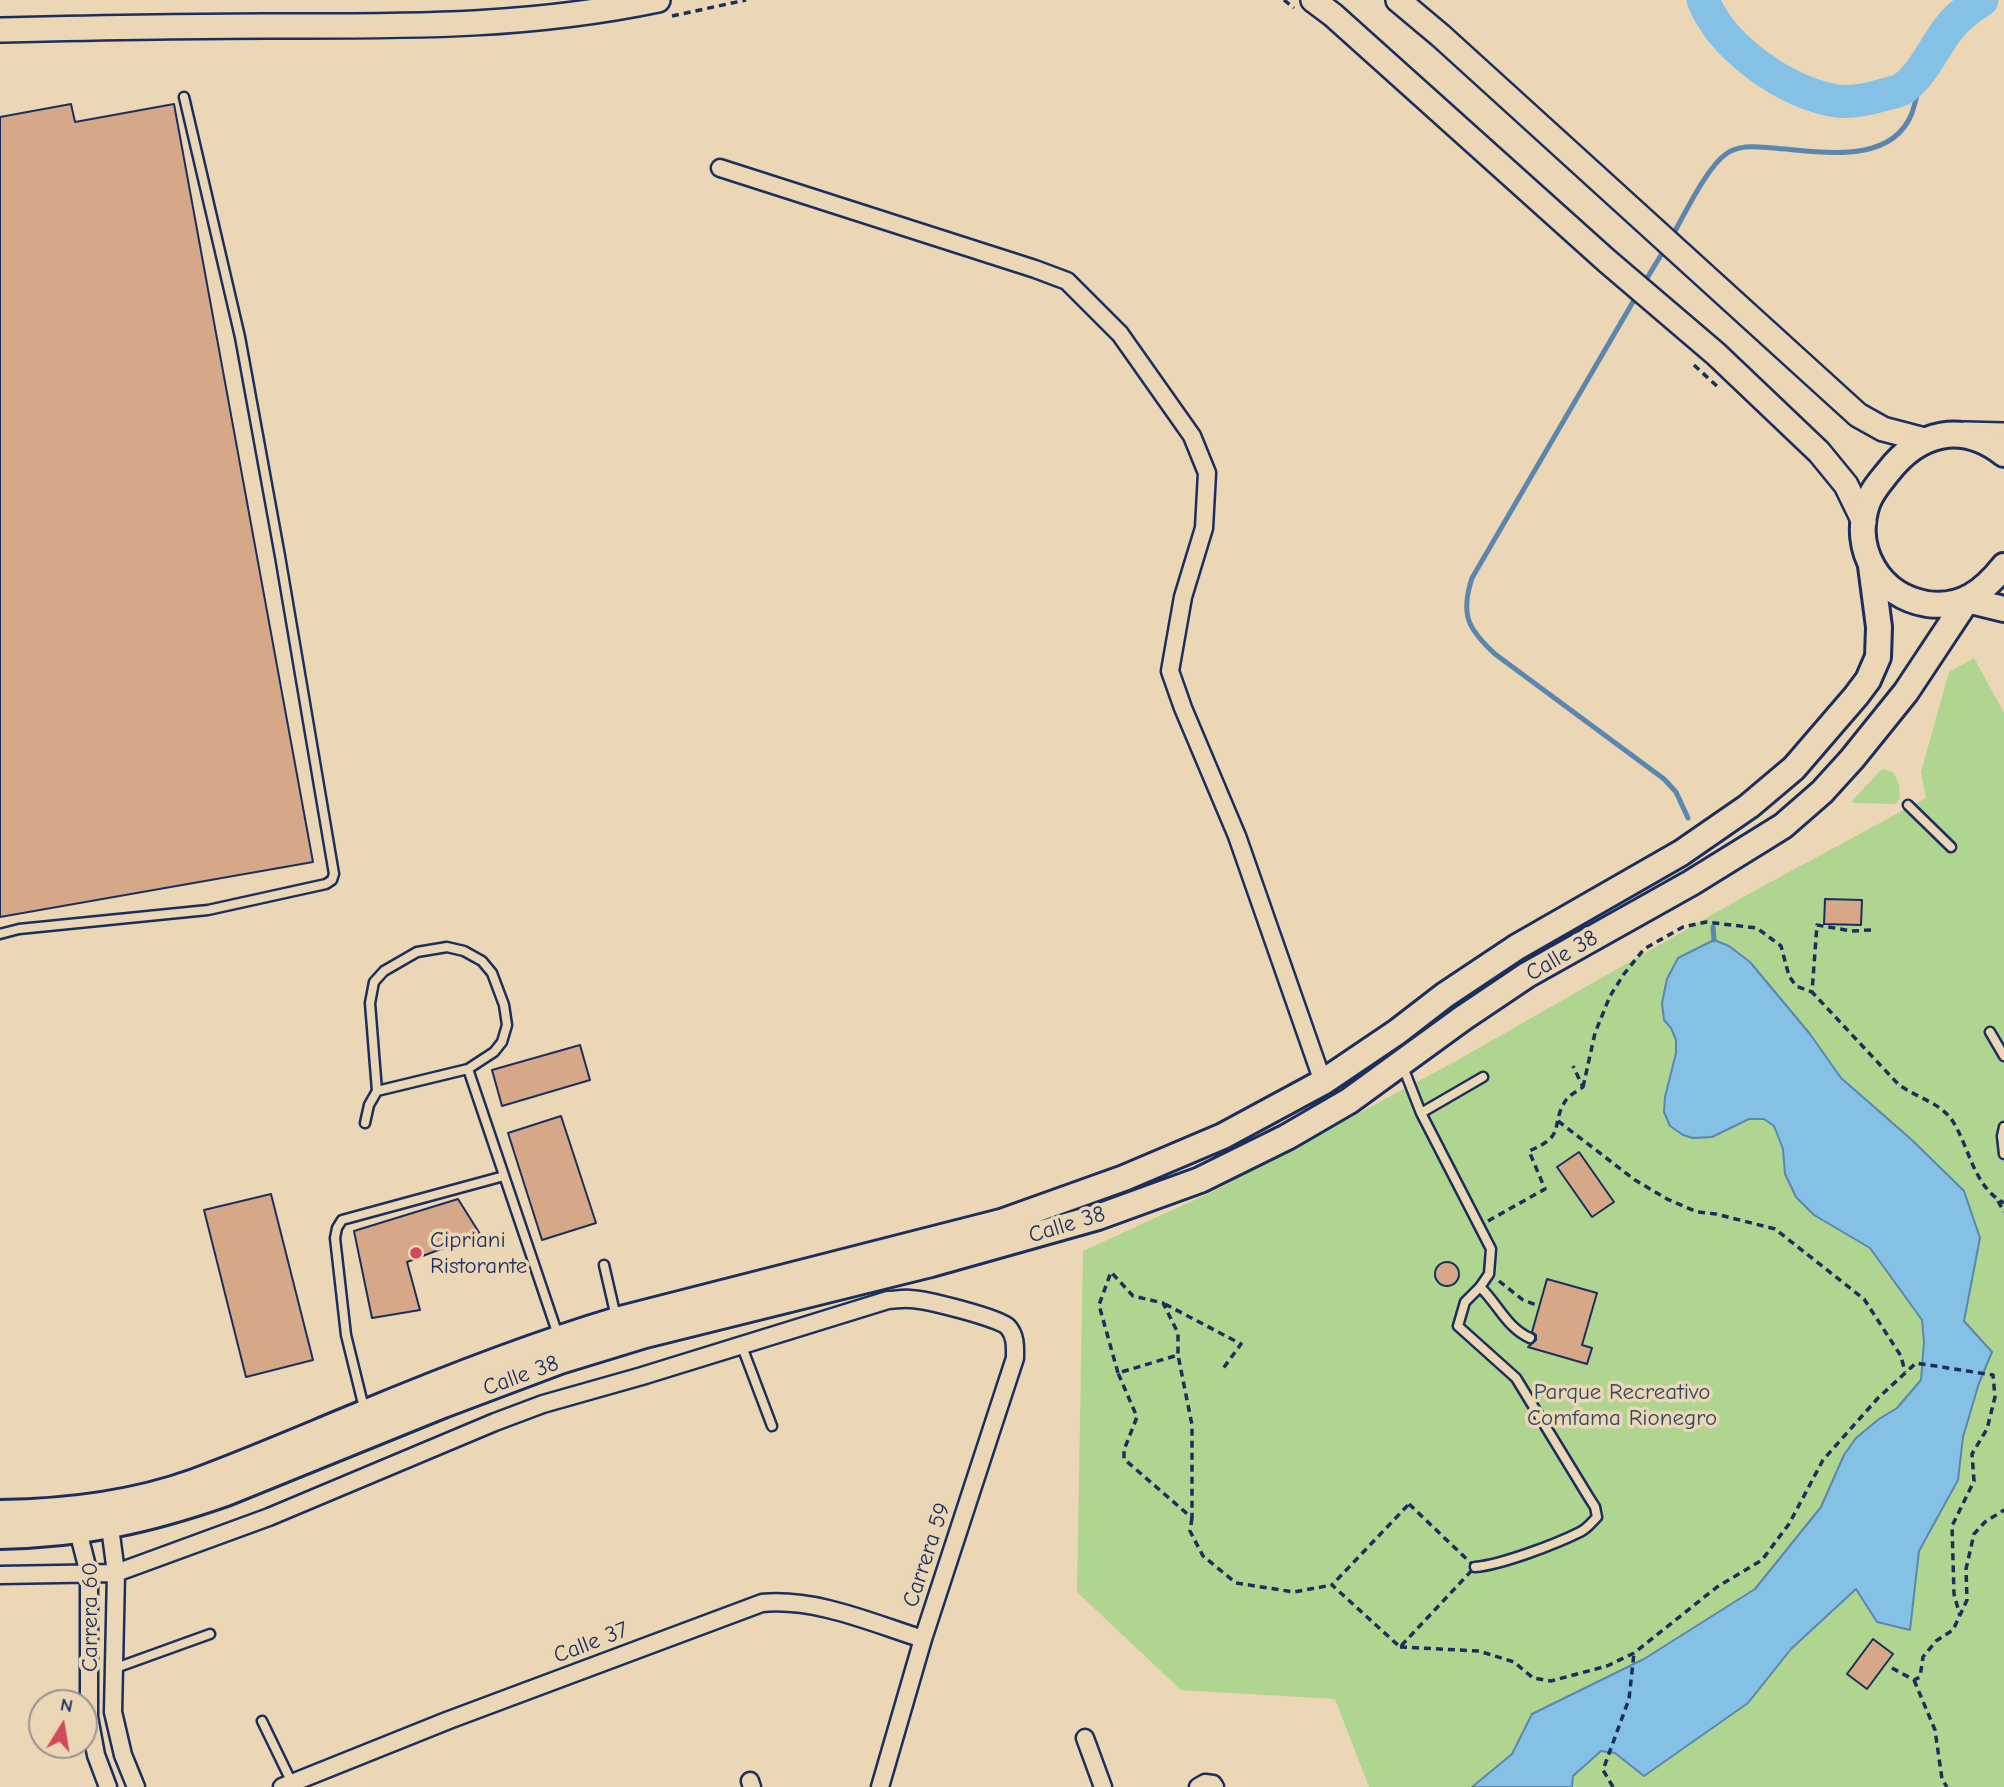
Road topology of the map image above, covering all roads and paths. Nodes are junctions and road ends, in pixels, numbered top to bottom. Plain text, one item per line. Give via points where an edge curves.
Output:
1 (658, 0) edge
2 (1313, 0) edge
3 (1398, 0) edge
4 (0, 30) edge
5 (184, 97) dead end
6 (720, 168) dead end
7 (1962, 434) junction
8 (2004, 435) edge
9 (1925, 440) junction
10 (2004, 454) edge
11 (1864, 522) junction
12 (1871, 566) junction
13 (2004, 566) edge
14 (1967, 600) junction
15 (2004, 609) edge
16 (1908, 805) dead end
17 (1951, 846) dead end
18 (1871, 930) dead end
19 (0, 934) edge
20 (1812, 992) junction
21 (1990, 1032) dead end
22 (2004, 1056) edge
23 (1402, 1064) junction
24 (1573, 1066) dead end
25 (468, 1069) junction
26 (1483, 1077) dead end
27 (1323, 1082) junction
28 (1583, 1087) junction
29 (377, 1091) junction
30 (1421, 1114) junction
31 (1558, 1121) junction
32 (365, 1123) dead end
33 (2004, 1127) edge
34 (2004, 1154) edge
35 (504, 1177) junction
36 (1997, 1199) junction
37 (2004, 1203) edge
38 (2004, 1212) edge
39 (1479, 1226) junction
40 (604, 1265) dead end
41 (1489, 1274) junction
42 (1480, 1287) junction
43 (1163, 1303) junction
44 (1539, 1307) dead end
45 (617, 1320) junction
46 (559, 1337) junction
47 (1015, 1338) joint
48 (1530, 1338) dead end
49 (741, 1344) junction
50 (1178, 1355) junction
51 (1222, 1370) dead end
52 (1905, 1372) junction
53 (1118, 1373) junction
54 (365, 1412) junction
55 (772, 1426) dead end
56 (2004, 1510) edge
57 (0, 1513) edge
58 (1192, 1518) junction
59 (110, 1527) junction
60 (78, 1531) junction
61 (0, 1536) edge
62 (1475, 1567) junction
63 (116, 1573) junction
64 (89, 1574) junction
65 (0, 1575) edge
66 (1332, 1585) junction
67 (1960, 1616) junction
68 (211, 1634) dead end
69 (923, 1639) junction
70 (1400, 1647) junction
71 (1634, 1653) junction
72 (114, 1668) junction
73 (1892, 1668) dead end
74 (1914, 1680) junction
75 (262, 1721) dead end
76 (1085, 1738) dead end
77 (287, 1785) edge
78 (108, 1787) edge
79 (136, 1787) edge
80 (880, 1787) edge
81 (1103, 1787) edge
82 (1198, 1787) edge
83 (1215, 1787) edge
84 (1613, 1787) edge
85 (1947, 1787) edge

1 - 4 street via 517,22 457,25
2 - 11 street via 1716,354 1832,466
3 - 9 street via 1858,415 1883,429
5 - 19 lane via 240,337 334,874 326,884 208,910
6 - 27 street via 1067,281 1120,334 1192,436 1207,473 1205,528 1183,597 1170,671 1237,836
7 - 8 street
7 - 9 main road
7 - 10 main road via 1987,442
9 - 11 main road via 1878,485
11 - 12 main road, Calle 38 via 1863,544
12 - 14 main road via 1887,586 1906,598 1938,605
12 - 27 main road, Calle 38 via 1878,657 1856,696 1794,768 1681,853 1517,947
13 - 14 main road, Calle 38 via 1981,592
14 - 15 main road
14 - 23 main road, Calle 38 via 1916,679 1868,740 1822,792 1783,826 1527,975
16 - 17 lane
18 - 20 path via 1817,925
20 - 28 path via 1796,986 1781,946 1757,928 1706,922 1683,927 1644,949 1610,996 1595,1033
20 - 36 path via 1898,1084 1951,1118 1975,1172
21 - 22 lane
23 - 30 lane
23 - 59 main road, Calle 38 via 1287,1137 1200,1180 1098,1217 604,1347 517,1376 226,1493
24 - 28 path
25 - 29 lane
25 - 29 lane via 494,1052 507,1025 492,973 464,951 447,947 417,952 374,982 370,1003
25 - 35 lane
26 - 30 lane
27 - 45 main road, Calle 38 via 1223,1136 1001,1222
28 - 31 path via 1566,1099
29 - 32 lane
30 - 39 lane
31 - 39 path via 1551,1139 1529,1151 1545,1189
31 - 52 path via 1667,1199 1698,1212 1775,1229 1864,1299 1901,1356
33 - 34 lane
35 - 46 lane
35 - 54 lane via 342,1220 337,1228 346,1335
36 - 37 path
36 - 38 path
39 - 41 lane via 1491,1249
40 - 45 lane
41 - 42 lane
41 - 44 path
42 - 48 lane via 1516,1332
42 - 62 lane via 1465,1302 1458,1326 1516,1378 1597,1517 1583,1531
43 - 50 path via 1178,1334
43 - 51 path via 1241,1345
43 - 53 path via 1133,1296 1111,1272 1099,1305
45 - 46 main road, Calle 38
46 - 54 main road, Calle 38
47 - 49 street, Calle 38 via 1007,1325 991,1318 910,1298 888,1300
47 - 69 street, Carrera 59 via 1015,1358
49 - 55 lane
49 - 63 street, Calle 38 via 543,1404 269,1517
50 - 53 path
50 - 58 path via 1192,1425
52 - 67 path via 1916,1363 1993,1375 1995,1397 1987,1429 1972,1454 1974,1481 1952,1526 1954,1594
52 - 71 path via 1823,1460 1789,1524 1762,1560 1717,1587
53 - 58 path via 1136,1416 1124,1459
54 - 57 main road, Calle 38 via 193,1482 150,1494 64,1510
56 - 67 path via 1973,1534 1966,1569 1967,1600
58 - 66 path via 1190,1531 1203,1556 1236,1583 1294,1592
59 - 60 main road, Calle 38
59 - 63 street, Carrera 60
60 - 61 main road, Calle 38
60 - 64 street, Carrera 60
62 - 66 path via 1409,1504
62 - 70 path
63 - 64 street, Calle 38
63 - 72 street, Carrera 60
64 - 65 street, Calle 38
64 - 78 street, Carrera 60 via 89,1717
66 - 70 path
67 - 74 path via 1953,1630 1923,1657 1920,1677
68 - 72 lane
69 - 77 street, Calle 37 via 815,1606 762,1603
69 - 80 street, Carrera 59
70 - 71 path via 1479,1651 1514,1662 1533,1678 1551,1681 1608,1666
71 - 84 path via 1629,1699 1603,1770
72 - 79 street, Carrera 60 via 113,1712
73 - 74 path
74 - 85 path via 1936,1730
75 - 77 lane
76 - 81 street
82 - 83 street via 1205,1783

